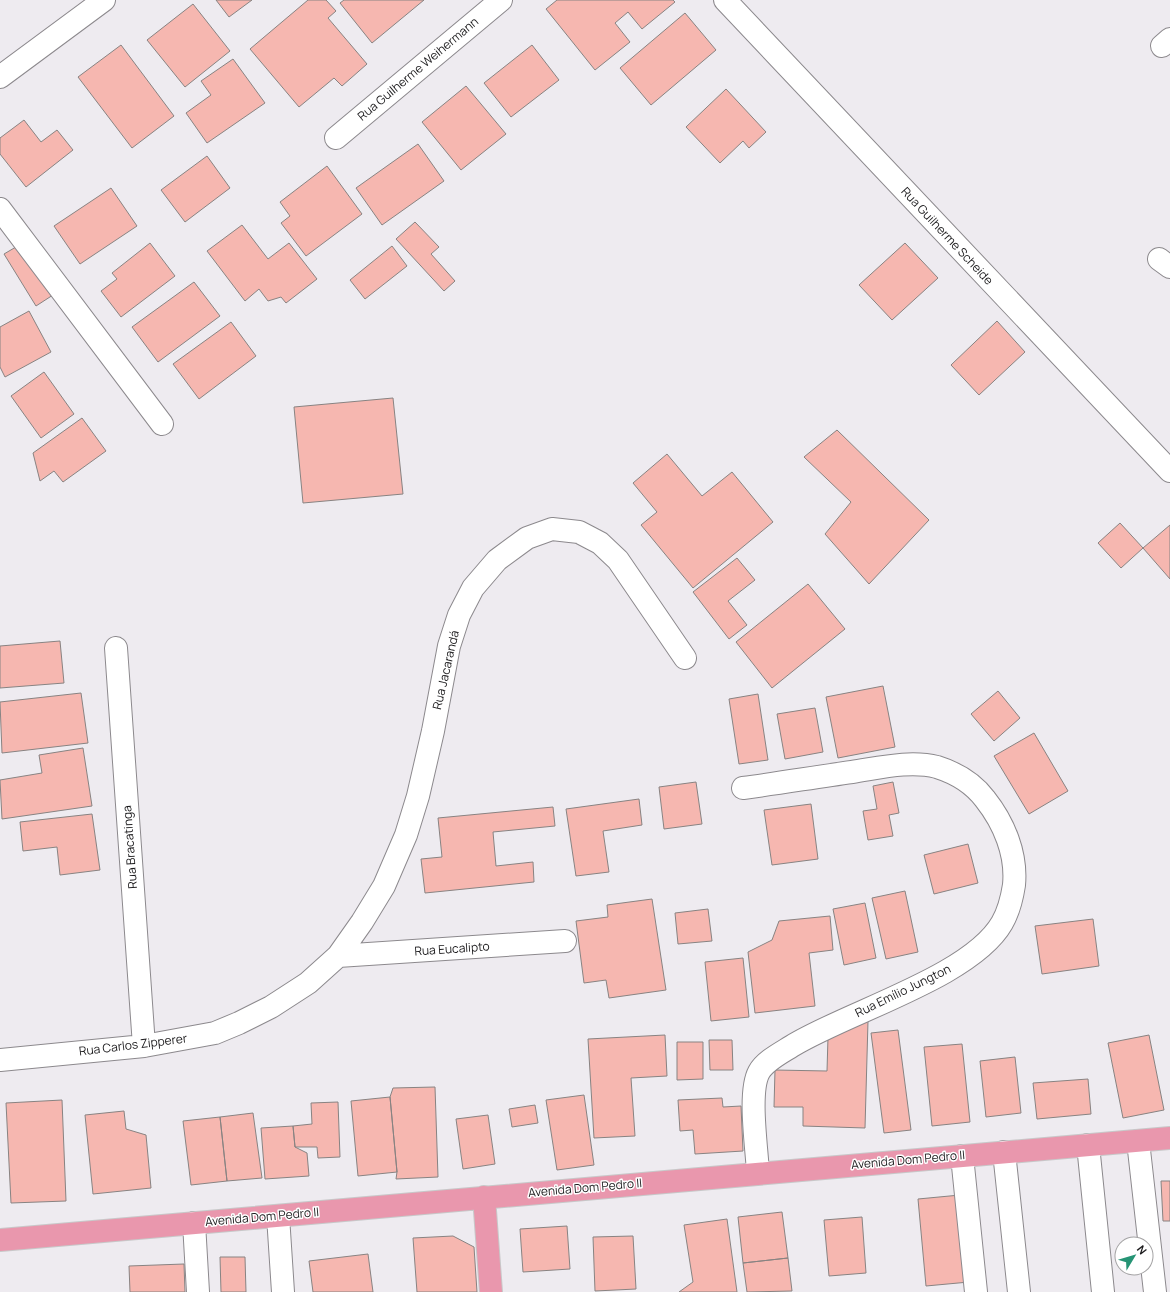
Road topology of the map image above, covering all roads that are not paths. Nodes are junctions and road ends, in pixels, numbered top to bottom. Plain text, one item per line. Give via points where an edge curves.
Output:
1 (104, 0) edge
2 (500, 0) edge
3 (725, 0) edge
4 (0, 77) edge
5 (336, 138) dead end
6 (0, 209) edge
7 (162, 424) dead end
8 (1170, 471) edge
9 (116, 648) dead end
10 (686, 658) dead end
11 (744, 788) dead end
12 (565, 941) dead end
13 (338, 956) junction
14 (144, 1046) junction
15 (0, 1060) edge
16 (1170, 1138) edge
17 (1138, 1141) junction
18 (1088, 1145) junction
19 (1004, 1152) junction
20 (962, 1156) junction
21 (758, 1173) junction
22 (484, 1197) junction
23 (278, 1216) junction
24 (194, 1223) junction
25 (0, 1240) edge
26 (198, 1292) edge
27 (282, 1292) edge
28 (492, 1292) edge
29 (976, 1292) edge
30 (1019, 1292) edge
31 (1103, 1292) edge
32 (1155, 1292) edge

1 - 4 street
2 - 5 street, Rua Guilherme Weihermann
3 - 8 street, Rua Guilherme Scheide
6 - 7 street
9 - 14 street, Rua Bracatinga
10 - 13 street, Rua Jacarandá via 618,560 600,543 579,532 552,529 527,538 497,560 473,588 459,615 449,646 418,796 406,835 384,886
11 - 21 street, Rua Emílio Jungton via 905,764 936,767 961,777 978,790 992,807 1011,847 1015,871 1012,898 1002,923 983,945 931,978 803,1039 772,1058 759,1072 754,1090
12 - 13 street, Rua Eucalipto
13 - 14 street, Rua Carlos Zipperer via 308,984 239,1024 215,1032
14 - 15 street, Rua Carlos Zipperer
16 - 17 main road, Avenida Dom Pedro II
17 - 18 main road, Avenida Dom Pedro II
17 - 32 street
18 - 19 main road, Avenida Dom Pedro II
18 - 31 street
19 - 20 main road, Avenida Dom Pedro II
19 - 30 street
20 - 21 main road, Avenida Dom Pedro II
20 - 29 street
21 - 22 main road, Avenida Dom Pedro II
22 - 23 main road, Avenida Dom Pedro II
22 - 28 main road
23 - 24 main road, Avenida Dom Pedro II
23 - 27 street
24 - 25 main road, Avenida Dom Pedro II
24 - 26 street

